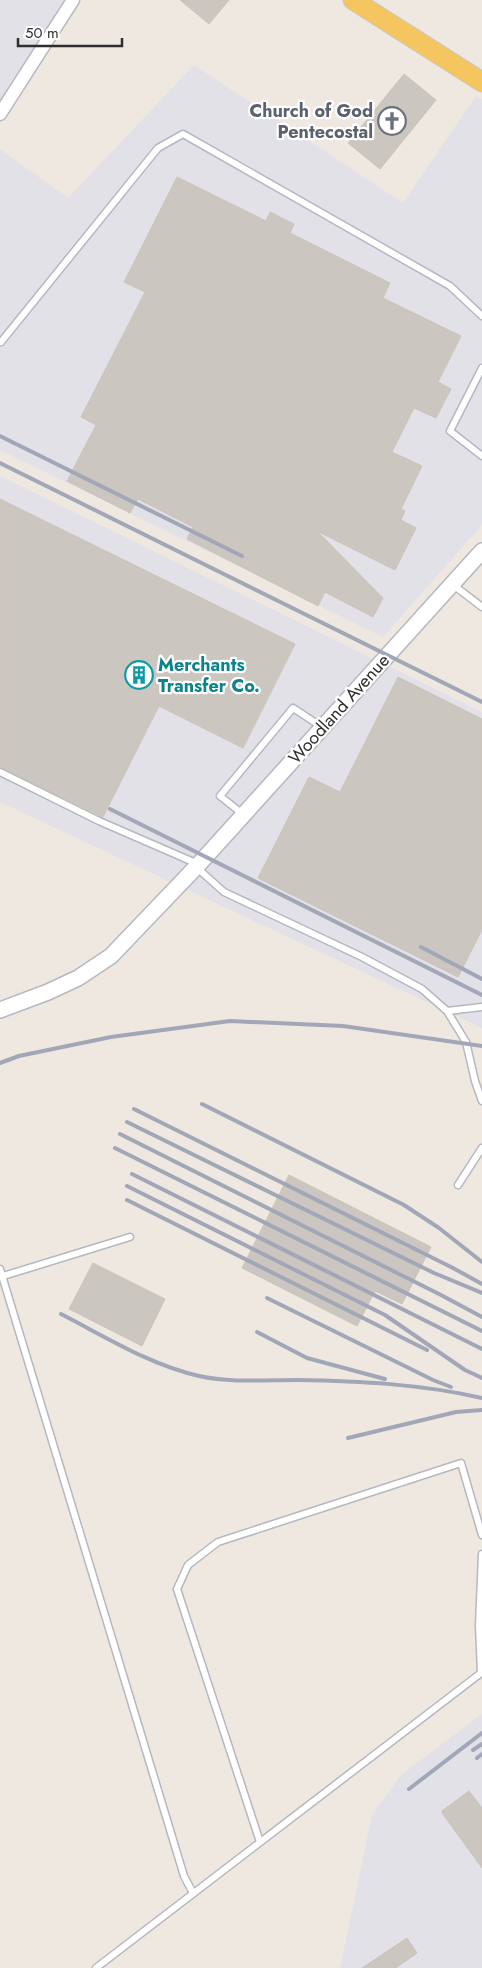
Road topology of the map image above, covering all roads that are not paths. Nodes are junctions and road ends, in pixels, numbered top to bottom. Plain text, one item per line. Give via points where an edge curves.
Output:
1 (73, 0) edge
2 (354, 0) edge
3 (482, 82) edge
4 (0, 114) edge
5 (482, 316) edge
6 (1, 342) edge
7 (482, 368) edge
8 (482, 456) edge
9 (482, 551) edge
10 (452, 584) junction
11 (482, 607) edge
12 (323, 727) junction
13 (0, 772) edge
14 (244, 815) junction
15 (198, 866) junction
16 (482, 1007) edge
17 (0, 1010) edge
18 (447, 1011) junction
19 (482, 1101) edge
20 (482, 1148) edge
21 (458, 1185) dead end
22 (130, 1237) dead end
23 (0, 1269) edge
24 (1, 1277) edge
25 (482, 1535) edge
26 (482, 1554) edge
27 (481, 1672) edge
28 (260, 1842) junction
29 (194, 1893) junction
30 (96, 1968) edge

1 - 4 street
2 - 3 main road
5 - 6 lane via 450,286 183,134 158,148
7 - 8 lane via 450,431
9 - 10 street, Woodland Avenue
10 - 11 lane
10 - 12 street, Woodland Avenue
12 - 14 street, Woodland Avenue
12 - 14 lane via 294,708 220,796
13 - 15 lane
14 - 15 street, Woodland Avenue
15 - 17 street, Woodland Avenue via 111,956 78,978
15 - 18 lane via 224,892 422,989
16 - 18 lane
18 - 19 lane via 466,1042
20 - 21 lane
22 - 24 lane
23 - 24 lane
24 - 29 lane via 184,1876
25 - 28 lane via 461,1464 218,1542 188,1565 177,1589
26 - 27 lane
27 - 28 lane
28 - 29 lane
29 - 30 lane

